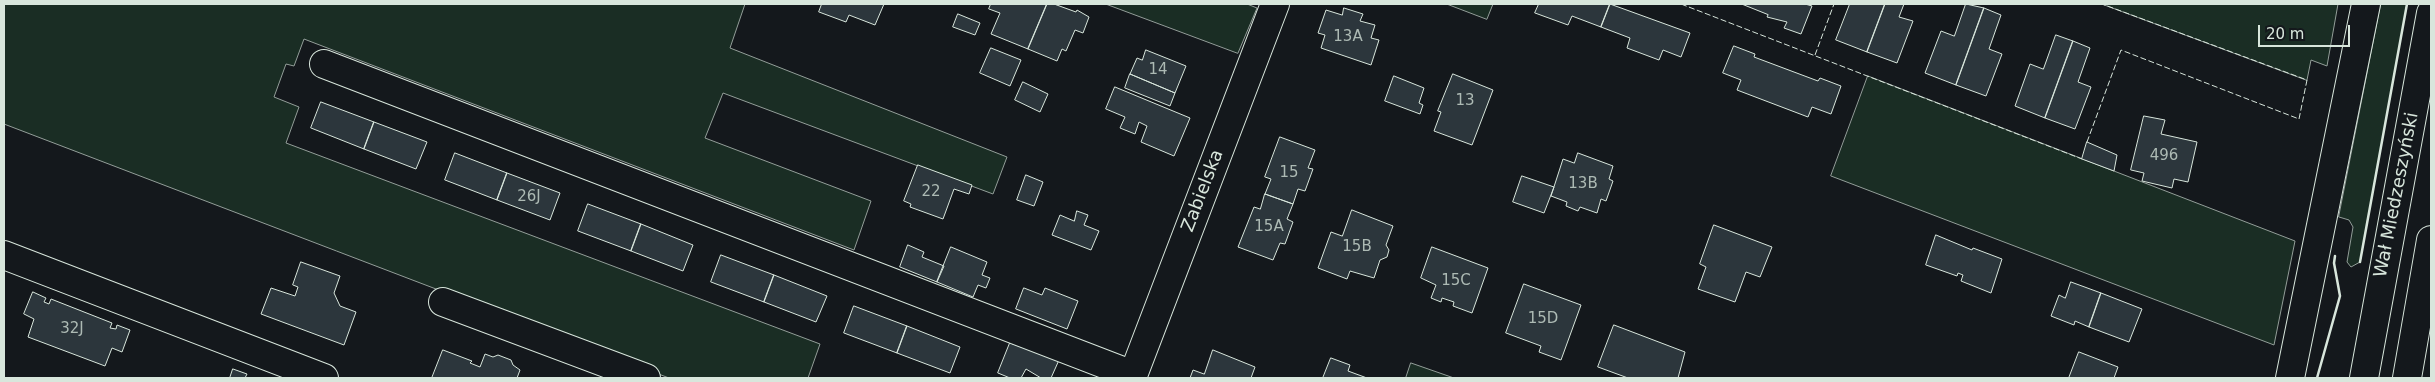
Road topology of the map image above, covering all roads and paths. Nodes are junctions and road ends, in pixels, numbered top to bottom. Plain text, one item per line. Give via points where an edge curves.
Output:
1 (1275, 4) edge
2 (2366, 4) edge
3 (2431, 13) edge
4 (324, 64) dead end
5 (2431, 240) edge
6 (4, 255) edge
7 (443, 302) dead end
8 (1133, 377) edge
9 (324, 378) edge
10 (646, 378) edge
11 (2290, 378) edge
12 (2364, 378) edge
13 (2407, 378) edge

1 - 8 main road, Zabielska
2 - 11 main road
3 - 12 main road, Wał Miedzeszyński
4 - 8 main road
5 - 13 main road
6 - 9 main road
7 - 10 main road

